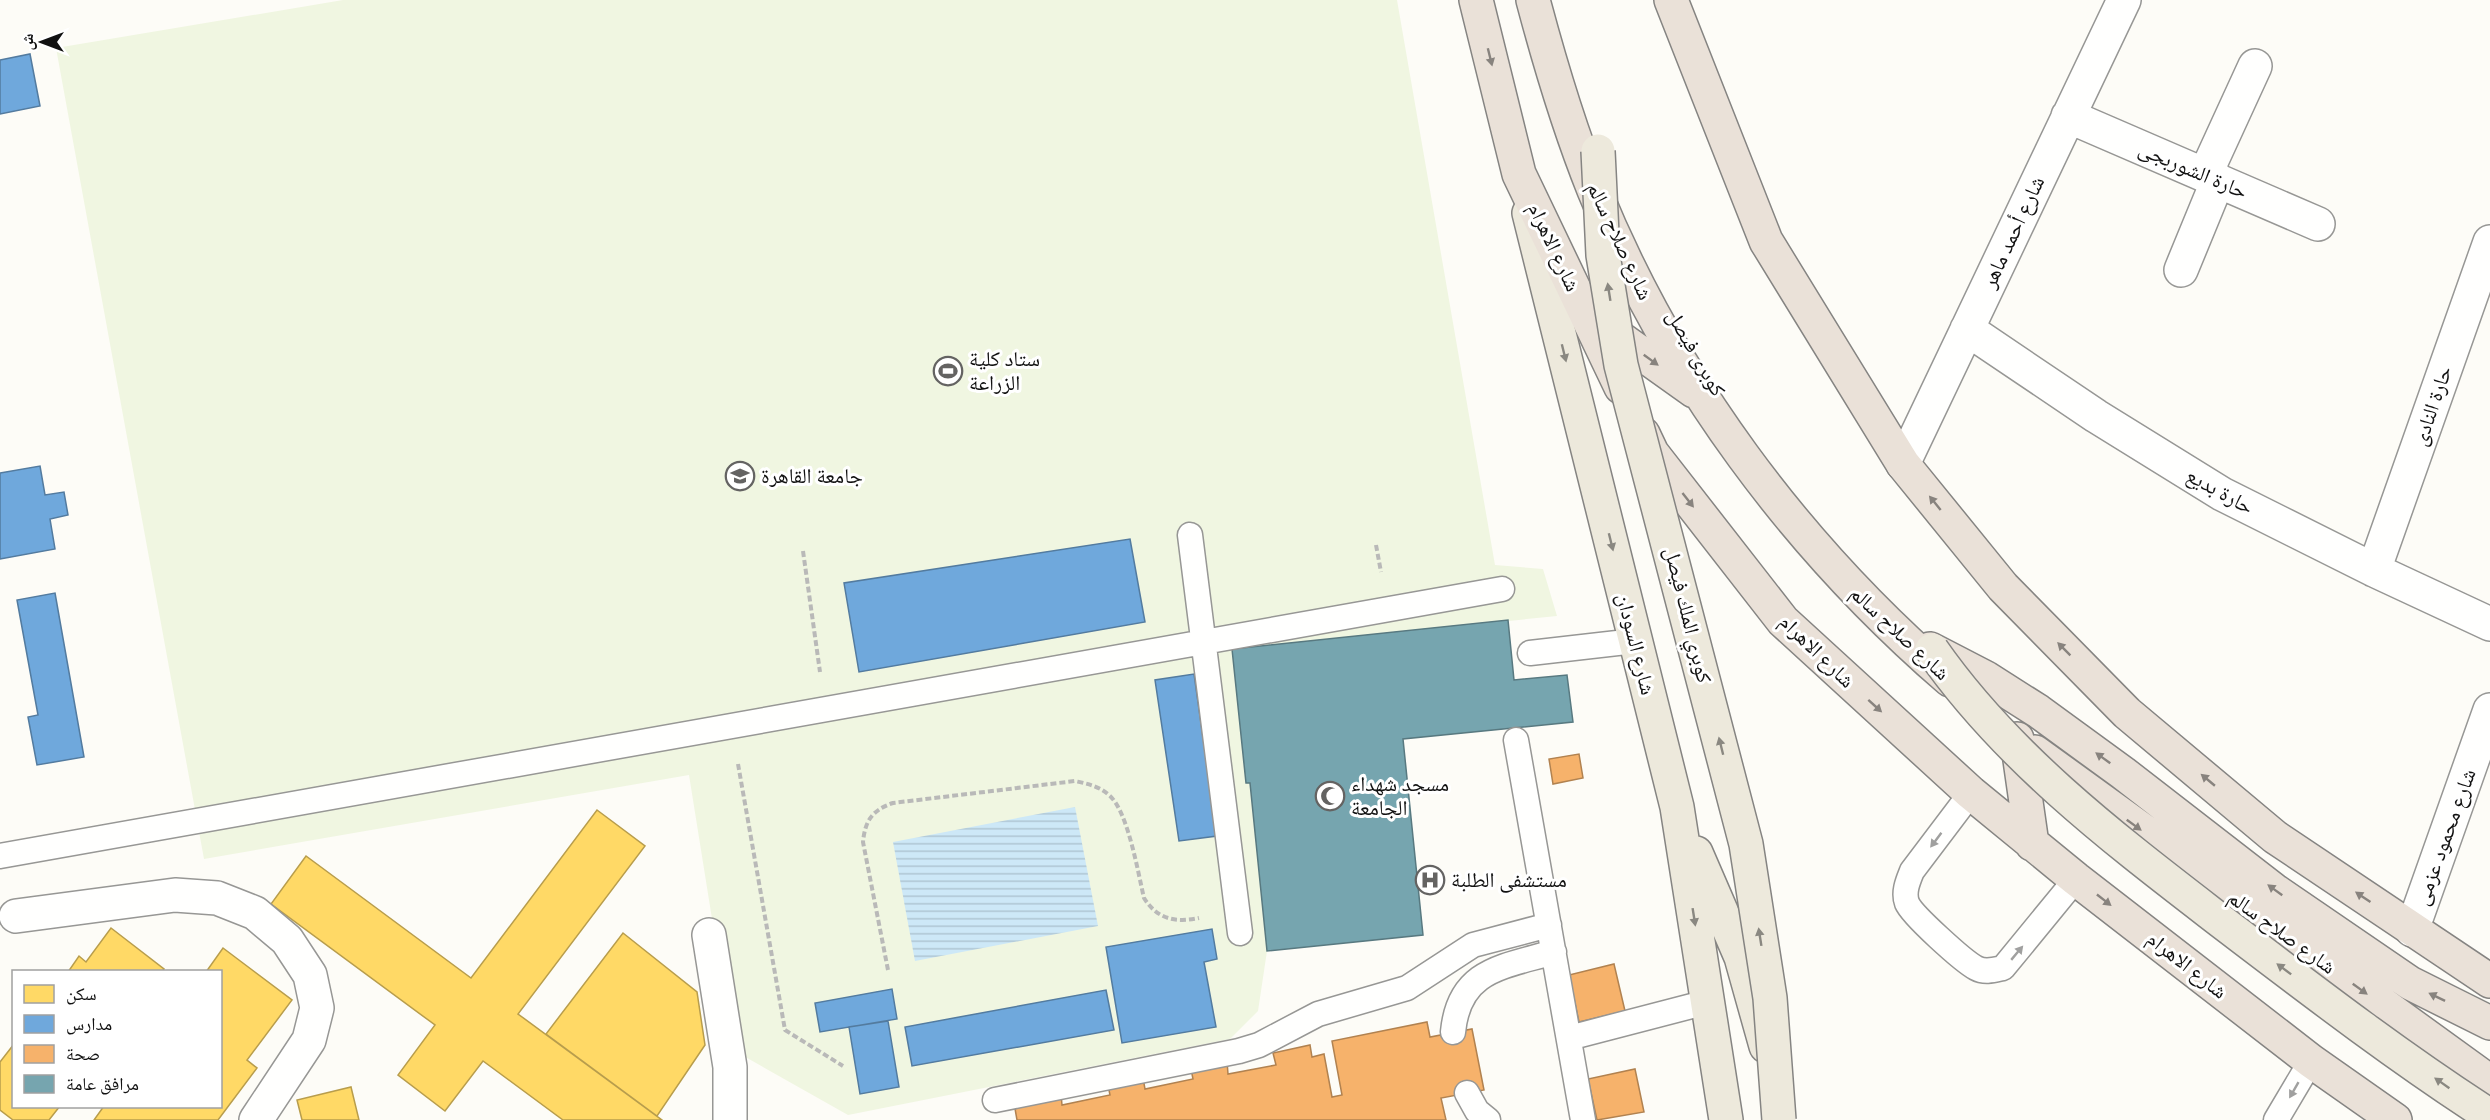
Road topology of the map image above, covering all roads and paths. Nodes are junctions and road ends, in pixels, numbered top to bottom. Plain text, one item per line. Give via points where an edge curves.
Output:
1 (1476, 0) edge
2 (1533, 0) edge
3 (1556, 0) edge
4 (1671, 0) edge
5 (2124, 0) edge
6 (2255, 66) dead end
7 (2068, 116) junction
8 (1598, 151) junction
9 (1520, 174) junction
10 (2212, 178) junction
11 (2318, 224) dead end
12 (2490, 242) edge
13 (2181, 270) dead end
14 (1586, 314) junction
15 (1967, 329) junction
16 (1702, 397) junction
17 (1903, 464) junction
18 (1190, 535) dead end
19 (803, 550) dead end
20 (2374, 570) junction
21 (1502, 589) dead end
22 (2490, 624) edge
23 (1204, 640) junction
24 (1635, 641) junction
25 (1932, 650) junction
26 (1530, 653) dead end
27 (825, 708) junction
28 (2490, 710) edge
29 (731, 725) junction
30 (2018, 739) junction
31 (1516, 740) dead end
32 (1971, 793) junction
33 (1677, 807) junction
34 (2032, 844) junction
35 (0, 855) edge
36 (2076, 879) junction
37 (16, 916) dead end
38 (1239, 921) joint
39 (1549, 925) junction
40 (2412, 930) junction
41 (709, 936) dead end
42 (1554, 952) junction
43 (888, 970) dead end
44 (2490, 981) edge
45 (1707, 1002) junction
46 (2490, 1023) edge
47 (1453, 1032) dead end
48 (1569, 1038) junction
49 (2311, 1061) junction
50 (843, 1066) dead end
51 (2490, 1082) edge
52 (1467, 1093) dead end
53 (995, 1100) dead end
54 (2490, 1116) edge
55 (256, 1120) edge
56 (730, 1120) edge
57 (1488, 1120) edge
58 (1583, 1120) edge
59 (1726, 1120) edge
60 (1779, 1120) edge
61 (1787, 1120) edge
62 (2276, 1120) edge
63 (2395, 1120) edge

1 -> 9 highway, شارع الاهرام
2 - 16 highway, شارع صلاح سالم via 1554,80 1594,190 1644,296
3 - 8 highway, كوبرى فيصل
4 - 17 highway via 1766,241
5 - 7 street, شارع أحمد ماهر
6 - 10 street
7 - 10 street, حارة الشوربجى
7 - 15 street, شارع أحمد ماهر
8 - 25 highway, كوبرى فيصل, bridge via 1659,290 1736,421 1827,541
60 -> 8 main road, كوبري الملك فيصل, bridge via 1770,998 1746,844 1621,365 1604,255
9 - 14 highway, شارع الاهرام
9 -> 24 main road, شارع السودان
10 - 11 street, حارة الشوربجى
10 - 13 street
12 - 20 street, حارة النادى
14 -> 16 highway
14 -> 32 highway, شارع الاهرام via 1652,453 1783,621
15 - 17 street, شارع أحمد ماهر
15 - 20 street, حارة بديع via 2222,494
16 - 30 highway, شارع صلاح سالم via 1770,493 1845,582
40 -> 17 highway via 2275,837 2127,713 2003,587
18 - 23 lane
19 - 27 path
20 - 22 street, حارة بديع
21 - 23 lane
23 - 27 lane
23 - 38 lane
24 - 26 lane
24 - 33 main road, شارع السودان
46 -> 25 highway, كوبرى فيصل via 2410,983 2274,890 2038,711
54 -> 25 main road, bridge via 2340,1012 2136,856 2001,735 1962,693
27 - 29 lane
28 - 40 street, شارع محمود عزمى
29 - 35 lane
29 - 50 path via 785,1030
30 - 34 highway
30 -> 51 highway, شارع صلاح سالم
31 - 39 lane
32 - 34 highway, شارع الاهرام
32 -> 36 lane via 1912,871 1906,886 1907,902 1915,916 1976,968 1989,972 2003,968
33 -> 45 main road, شارع السودان
33 - 61 main road via 1741,957
34 - 36 highway, شارع الاهرام
36 -> 49 highway, شارع الاهرام
37 - 55 street via 175,895 217,898 255,913 287,940 310,975 317,1008 309,1040
38 - 43 path via 1173,920 1151,909 1144,898 1121,814 1111,796 1095,785 1075,781 893,803 880,807 864,828
39 - 42 lane
39 - 53 lane via 1473,945 1407,988 1318,1014 1259,1045
40 - 44 highway
41 - 56 street via 730,1067
42 - 47 lane via 1489,971 1473,982 1461,996
42 - 48 lane
45 - 48 lane
45 - 59 main road, شارع السودان
48 - 58 lane
49 -> 62 lane
49 - 63 highway, شارع الاهرام
52 - 57 lane via 1477,1111

